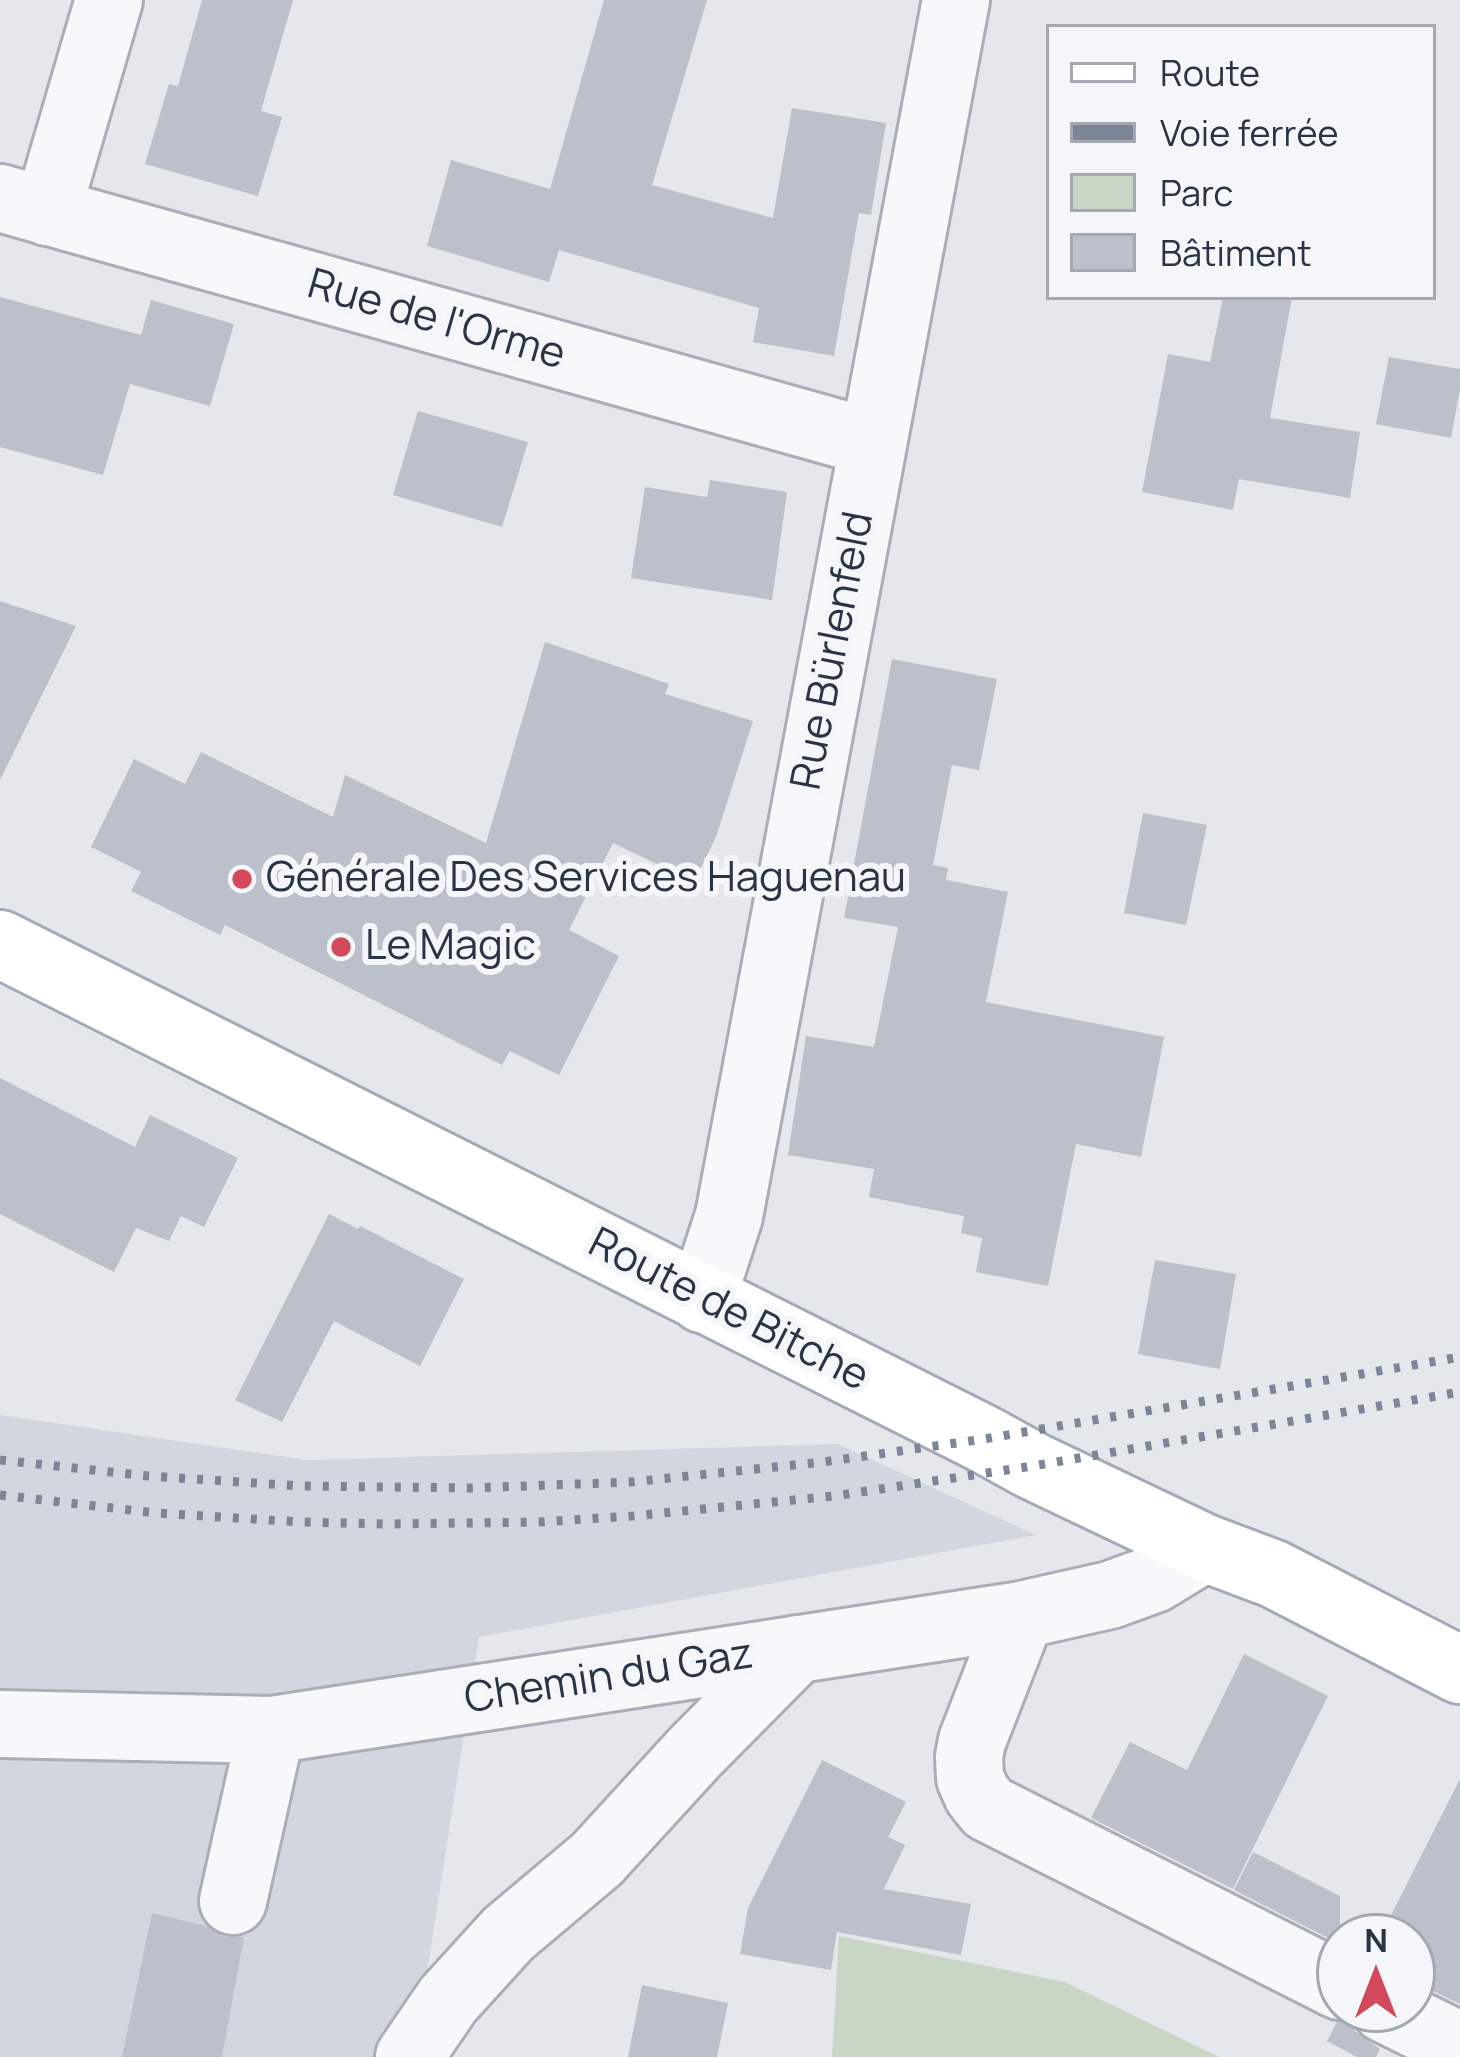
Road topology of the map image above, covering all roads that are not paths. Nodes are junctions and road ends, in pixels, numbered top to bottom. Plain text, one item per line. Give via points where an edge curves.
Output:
1 (109, 0) edge
2 (956, 0) edge
3 (24, 204) edge
4 (873, 443) junction
5 (0, 944) edge
6 (702, 1299) junction
7 (1204, 1548) junction
8 (1021, 1615) junction
9 (797, 1649) junction
10 (1460, 1670) edge
11 (0, 1724) edge
12 (271, 1730) junction
13 (232, 1901) dead end
14 (1316, 1974) edge
15 (409, 2057) edge

1 - 3 street
2 - 4 street, Rue Bürlenfeld
3 - 4 street, Rue de l'Orme
4 - 6 street, Rue Bürlenfeld via 729,1216
5 - 6 main road, Route de Bitche
6 - 7 main road, Route de Bitche
7 - 8 street, Chemin du Gaz via 1154,1579
7 - 10 main road, Route de Bitche via 1274,1574
8 - 9 street, Chemin du Gaz
8 - 14 street via 972,1741 976,1794 988,1808
9 - 12 street, Chemin du Gaz
9 - 15 street via 597,1858 508,1934
11 - 12 street, Chemin du Gaz
12 - 13 street

